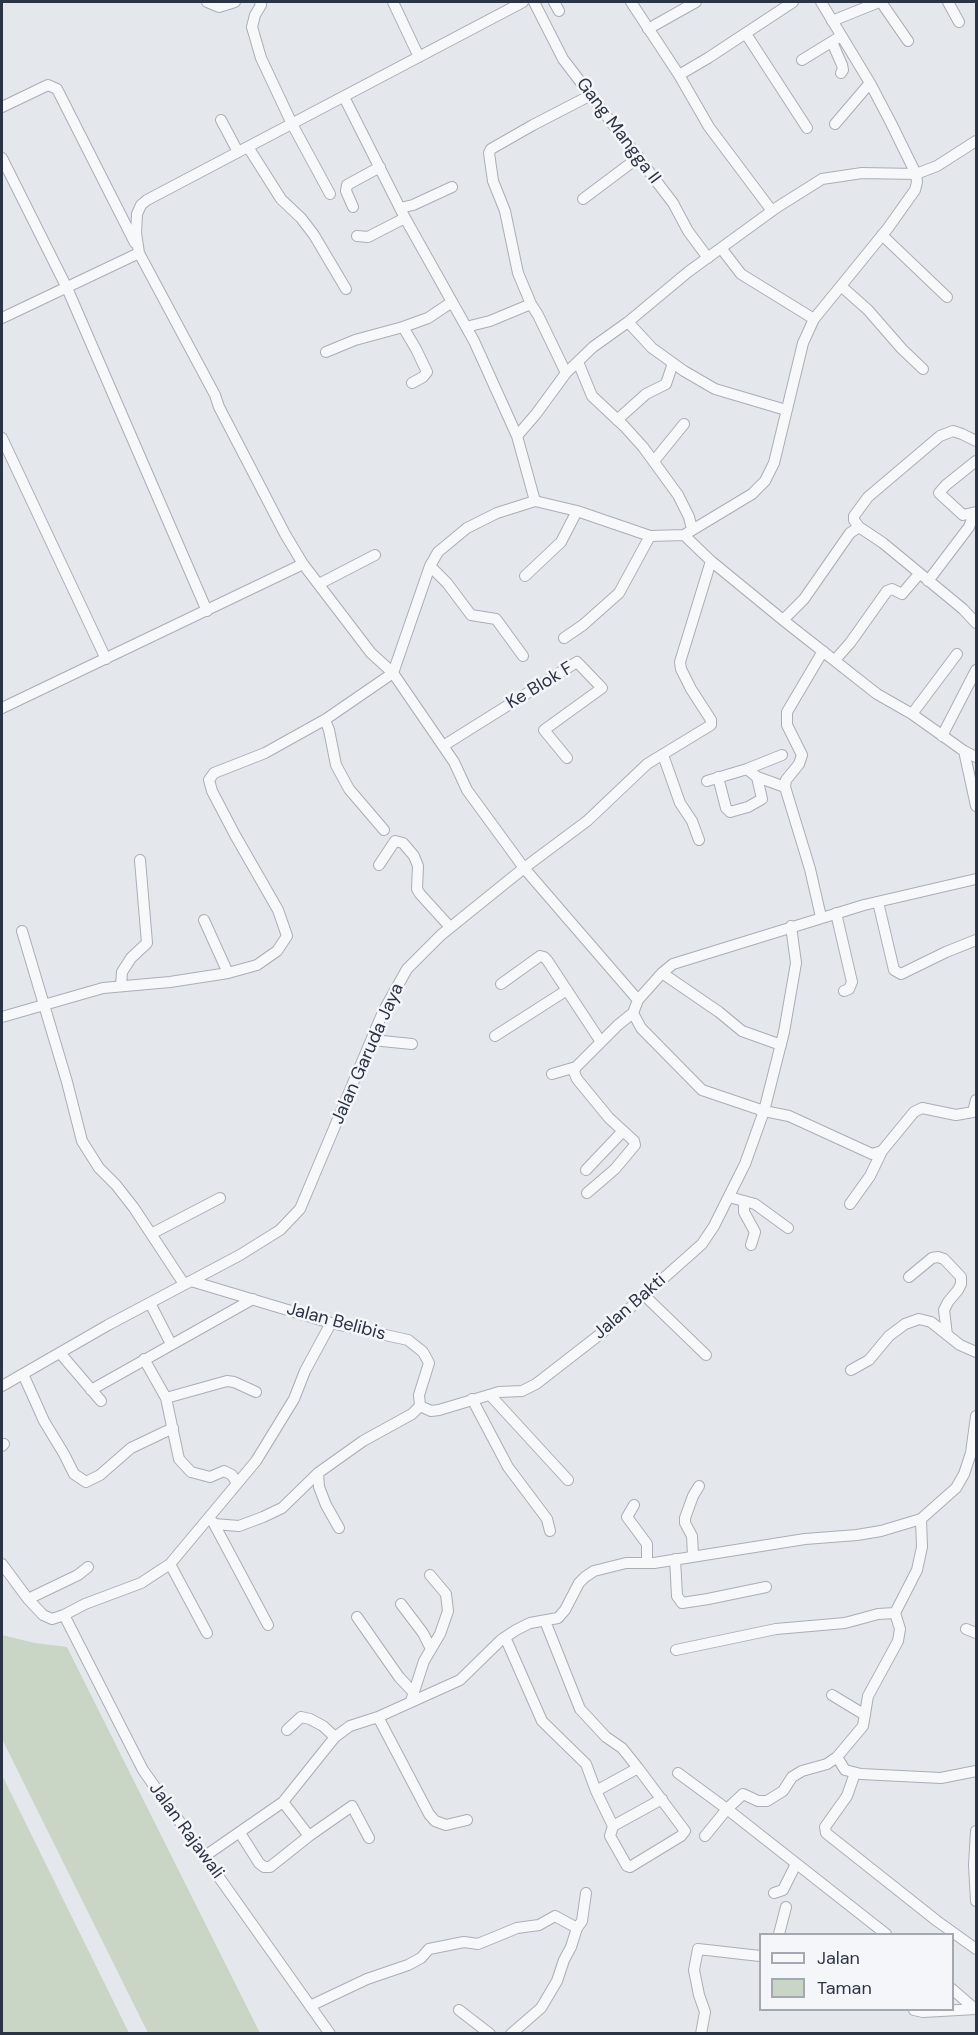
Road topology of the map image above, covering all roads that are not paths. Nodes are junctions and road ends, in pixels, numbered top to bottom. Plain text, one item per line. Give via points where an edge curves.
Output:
1 (207, 2) edge
2 (235, 2) edge
3 (393, 2) edge
4 (523, 2) edge
5 (534, 2) edge
6 (631, 2) edge
7 (696, 2) edge
8 (793, 2) edge
9 (821, 2) edge
10 (880, 2) edge
11 (948, 2) edge
12 (263, 3) edge
13 (832, 21) junction
14 (958, 22) dead end
15 (648, 29) junction
16 (746, 34) junction
17 (837, 39) junction
18 (909, 41) dead end
19 (418, 57) junction
20 (802, 60) dead end
21 (841, 73) dead end
22 (679, 75) junction
23 (870, 83) junction
24 (591, 95) junction
25 (344, 97) junction
26 (2, 107) edge
27 (221, 120) dead end
28 (292, 124) junction
29 (836, 124) dead end
30 (807, 128) dead end
31 (976, 141) edge
32 (243, 149) junction
33 (639, 157) junction
34 (2, 158) edge
35 (380, 167) junction
36 (916, 174) junction
37 (452, 187) dead end
38 (330, 194) dead end
39 (583, 199) dead end
40 (353, 207) dead end
41 (772, 211) junction
42 (403, 213) junction
43 (882, 235) junction
44 (357, 236) dead end
45 (721, 248) junction
46 (138, 250) junction
47 (708, 258) junction
48 (841, 286) junction
49 (67, 288) junction
50 (346, 289) dead end
51 (947, 297) dead end
52 (452, 302) junction
53 (531, 304) junction
54 (2, 318) edge
55 (814, 319) junction
56 (628, 322) junction
57 (403, 327) junction
58 (466, 327) junction
59 (326, 352) dead end
60 (578, 362) junction
61 (673, 363) junction
62 (923, 369) dead end
63 (566, 373) junction
64 (412, 383) dead end
65 (786, 410) junction
66 (617, 420) junction
67 (684, 424) dead end
68 (517, 436) junction
69 (2, 438) edge
70 (976, 441) edge
71 (654, 461) junction
72 (976, 461) edge
73 (535, 501) junction
74 (577, 511) junction
75 (975, 513) edge
76 (859, 527) junction
77 (688, 532) junction
78 (650, 536) junction
79 (375, 555) dead end
80 (711, 561) junction
81 (303, 564) junction
82 (430, 566) junction
83 (919, 574) junction
84 (525, 576) dead end
85 (928, 581) junction
86 (319, 584) junction
87 (207, 611) junction
88 (783, 620) junction
89 (976, 623) edge
90 (564, 638) dead end
91 (823, 651) junction
92 (957, 654) dead end
93 (523, 656) dead end
94 (106, 659) junction
95 (835, 660) junction
96 (976, 670) edge
97 (393, 673) junction
98 (2, 708) edge
99 (912, 714) junction
100 (325, 720) junction
101 (942, 736) junction
102 (443, 746) junction
103 (964, 751) junction
104 (663, 755) junction
105 (782, 755) dead end
106 (976, 757) edge
107 (567, 758) dead end
108 (747, 769) junction
109 (718, 777) junction
110 (757, 777) junction
111 (706, 781) dead end
112 (785, 787) junction
113 (976, 806) edge
114 (384, 830) dead end
115 (699, 840) dead end
116 (140, 860) dead end
117 (379, 865) dead end
118 (524, 868) junction
119 (976, 879) edge
120 (878, 902) junction
121 (836, 913) junction
122 (821, 917) junction
123 (204, 920) dead end
124 (791, 926) junction
125 (450, 927) junction
126 (22, 931) dead end
127 (976, 940) edge
128 (228, 973) junction
129 (662, 973) junction
130 (501, 984) dead end
131 (121, 986) junction
132 (567, 990) junction
133 (844, 991) dead end
134 (638, 1000) junction
135 (43, 1005) junction
136 (633, 1013) junction
137 (2, 1017) edge
138 (495, 1036) dead end
139 (372, 1040) junction
140 (602, 1042) junction
141 (412, 1044) dead end
142 (781, 1045) junction
143 (576, 1067) junction
144 (552, 1074) dead end
145 (976, 1100) edge
146 (764, 1111) junction
147 (975, 1113) edge
148 (623, 1131) junction
149 (882, 1151) junction
150 (586, 1170) dead end
151 (587, 1193) dead end
152 (729, 1197) junction
153 (220, 1198) dead end
154 (744, 1201) junction
155 (850, 1204) dead end
156 (788, 1228) dead end
157 (151, 1234) junction
158 (751, 1245) dead end
159 (909, 1277) dead end
160 (188, 1283) junction
161 (645, 1296) junction
162 (254, 1299) junction
163 (150, 1303) junction
164 (332, 1323) junction
165 (947, 1335) junction
166 (171, 1344) junction
167 (976, 1352) edge
168 (60, 1353) junction
169 (706, 1354) dead end
170 (144, 1359) junction
171 (851, 1370) dead end
172 (23, 1374) junction
173 (2, 1384) edge
174 (91, 1390) junction
175 (256, 1392) dead end
176 (490, 1395) junction
177 (166, 1398) junction
178 (472, 1399) junction
179 (101, 1401) dead end
180 (420, 1406) junction
181 (976, 1416) edge
182 (173, 1428) junction
183 (318, 1473) junction
184 (568, 1480) dead end
185 (237, 1484) junction
186 (699, 1486) dead end
187 (634, 1505) dead end
188 (921, 1519) junction
189 (212, 1521) junction
190 (339, 1528) dead end
191 (550, 1531) dead end
192 (693, 1556) junction
193 (675, 1559) junction
194 (647, 1563) junction
195 (2, 1564) edge
196 (170, 1564) junction
197 (88, 1567) dead end
198 (430, 1575) dead end
199 (766, 1587) dead end
200 (28, 1599) junction
201 (401, 1604) dead end
202 (895, 1613) junction
203 (64, 1615) junction
204 (357, 1617) dead end
205 (545, 1621) junction
206 (268, 1625) dead end
207 (207, 1633) dead end
208 (506, 1637) junction
209 (431, 1649) junction
210 (676, 1650) dead end
211 (832, 1695) dead end
212 (413, 1697) junction
213 (865, 1715) junction
214 (378, 1717) junction
215 (287, 1730) dead end
216 (335, 1737) junction
217 (837, 1757) junction
218 (638, 1768) junction
219 (976, 1771) edge
220 (678, 1773) dead end
221 (855, 1773) junction
222 (596, 1791) junction
223 (662, 1799) junction
224 (283, 1802) junction
225 (727, 1809) junction
226 (467, 1820) dead end
227 (613, 1826) junction
228 (976, 1831) edge
229 (240, 1833) junction
230 (309, 1836) junction
231 (705, 1836) dead end
232 (369, 1838) dead end
233 (205, 1856) junction
234 (796, 1864) junction
235 (586, 1893) dead end
236 (774, 1893) dead end
237 (976, 1901) edge
238 (786, 1907) dead end
239 (577, 1928) junction
240 (780, 1933) edge
241 (883, 1933) edge
242 (954, 1933) edge
243 (954, 1933) edge
244 (976, 1949) edge
245 (759, 1956) edge
246 (954, 1991) edge
247 (310, 2006) junction
248 (976, 2009) edge
249 (459, 2010) dead end
250 (954, 2010) edge
251 (918, 2011) edge
252 (941, 2011) edge
253 (330, 2034) edge
254 (490, 2034) edge
255 (511, 2034) edge
256 (701, 2034) edge

1 - 2 street via 219,7
3 - 19 street
4 - 19 street
5 - 24 street, Gang Mangga II via 563,59
6 - 15 street
7 - 15 street
8 - 16 street
9 - 13 street
10 - 13 street
10 - 18 street
11 - 14 street
12 - 28 street via 252,27 261,58
13 - 17 street
15 - 22 street
16 - 22 street
16 - 30 street
17 - 20 street
17 - 21 street
17 - 23 street
19 - 25 street
22 - 41 street via 709,127
23 - 29 street
23 - 36 street
24 - 33 street, Gang Mangga II
24 - 53 street via 489,153 518,273
25 - 28 street
25 - 35 street
26 - 46 street via 48,85 57,89
27 - 32 street
28 - 32 street
28 - 38 street
31 - 36 street via 937,166
32 - 46 street via 141,205 137,214
32 - 50 street via 314,235
33 - 39 street
33 - 47 street, Gang Mangga II
34 - 49 street
35 - 40 street via 347,185
35 - 42 street
36 - 41 street via 862,173 822,179
36 - 43 street via 915,190
37 - 42 street via 413,204
41 - 45 street
42 - 44 street via 368,237
42 - 52 street
43 - 48 street
43 - 51 street
45 - 47 street
45 - 55 street via 741,274
46 - 49 street
46 - 81 street
47 - 56 street
48 - 55 street
48 - 62 street
49 - 54 street
49 - 87 street
52 - 57 street via 428,318
52 - 58 street
53 - 58 street
53 - 63 street
55 - 65 street via 803,343
56 - 60 street
56 - 61 street via 652,348
57 - 59 street via 355,339
57 - 64 street via 427,372
58 - 68 street
60 - 63 street
60 - 66 street via 592,396
61 - 65 street via 715,389
61 - 66 street via 666,384 646,394
63 - 68 street
65 - 77 street via 774,463 765,481 752,494
66 - 71 street
67 - 71 street
68 - 73 street
69 - 94 street
70 - 76 street via 952,431 940,436 868,496 854,516
71 - 77 street via 689,517
72 - 75 street via 939,493 959,513
73 - 74 street
73 - 82 street via 467,528 438,552
74 - 78 street
74 - 84 street via 561,542
75 - 85 street via 969,527
76 - 83 street
76 - 88 street via 850,533 804,599
77 - 78 street
77 - 80 street
78 - 90 street via 619,593
79 - 86 street
80 - 88 street
80 - 104 street, Jalan Garuda Jaya via 680,662 712,723
81 - 86 street
81 - 87 street
82 - 93 street via 471,615 496,619
82 - 97 street
83 - 85 street
83 - 95 street via 902,594 887,591
85 - 89 street
86 - 97 street via 371,653
87 - 94 street
88 - 91 street
91 - 95 street
91 - 112 street via 786,712 787,725 802,755
92 - 99 street
94 - 98 street
95 - 99 street via 877,694
96 - 101 street
97 - 100 street
97 - 102 street
99 - 101 street
100 - 114 street via 336,765 349,789
100 - 128 street via 265,753 214,774 209,780 235,835 278,909 287,936 277,951 257,965
101 - 103 street
102 - 107 street, Ke Blok F via 577,662 602,688 544,730
102 - 118 street via 467,790
103 - 106 street
103 - 113 street
104 - 115 street via 680,803
104 - 118 street, Jalan Garuda Jaya via 634,775 587,821
105 - 108 street
108 - 109 street
108 - 110 street
109 - 110 street via 730,812 762,800
109 - 111 street
110 - 112 street
112 - 122 street
116 - 131 street via 147,943 122,972
117 - 125 street via 395,841 403,843 418,866 417,889
118 - 125 street, Jalan Garuda Jaya
118 - 134 street
119 - 120 street
120 - 121 street
120 - 127 street via 894,970 901,974
121 - 122 street
121 - 133 street via 852,982
122 - 124 street
123 - 128 street
124 - 129 street via 673,963
124 - 142 street, Jalan Bakti via 796,963
125 - 139 street, Jalan Garuda Jaya via 407,969
126 - 135 street
128 - 131 street
129 - 134 street
129 - 142 street via 742,1031
130 - 132 street via 540,956
131 - 135 street
132 - 138 street
132 - 140 street
134 - 136 street
135 - 137 street
135 - 157 street via 82,1141
136 - 140 street
136 - 146 street via 641,1028 702,1090
139 - 141 street
139 - 160 street, Jalan Garuda Jaya via 300,1209 280,1230
140 - 143 street
142 - 146 street, Jalan Bakti
143 - 144 street
143 - 148 street via 577,1079
145 - 147 street
146 - 149 street via 789,1116 872,1154
146 - 152 street, Jalan Bakti via 746,1164
147 - 149 street via 956,1114 922,1107
148 - 150 street
148 - 151 street via 634,1141 632,1151
149 - 155 street
152 - 154 street
152 - 161 street, Jalan Bakti via 702,1244
153 - 157 street
154 - 156 street via 755,1204
154 - 158 street via 744,1212 755,1232
157 - 160 street
159 - 165 street via 938,1257 961,1277 958,1290 944,1310
160 - 162 street, Jalan Belibis
160 - 163 street, Jalan Garuda Jaya
161 - 169 street
161 - 176 street, Jalan Bakti via 536,1384 522,1391
162 - 164 street, Jalan Belibis
162 - 166 street
163 - 166 street
163 - 168 street, Jalan Garuda Jaya
164 - 180 street, Jalan Belibis via 408,1340 423,1352 429,1363 419,1395
164 - 185 street via 294,1399
165 - 167 street
165 - 171 street via 931,1322 919,1319 905,1324 869,1360
166 - 170 street
168 - 172 street, Jalan Garuda Jaya
168 - 174 street
170 - 174 street
170 - 177 street
172 - 173 street, Jalan Garuda Jaya
172 - 182 street via 74,1474 86,1482 131,1448
174 - 179 street
175 - 177 street via 227,1381
176 - 178 street, Jalan Bakti
176 - 184 street
177 - 182 street
178 - 180 street, Jalan Bakti via 431,1411
178 - 191 street via 508,1467 547,1519
180 - 183 street
181 - 188 street via 964,1474 956,1488
182 - 185 street via 179,1459 191,1472 210,1478 224,1471
183 - 189 street via 282,1508 263,1517 239,1526
183 - 190 street via 319,1487
185 - 189 street
186 - 192 street via 685,1518 692,1536
187 - 194 street via 627,1517 647,1544
188 - 192 street via 857,1535
188 - 202 street via 922,1547 917,1570
189 - 196 street
189 - 206 street
192 - 193 street
193 - 194 street
193 - 199 street via 677,1596 682,1602
194 - 205 street via 626,1563 594,1571 579,1583 558,1618
195 - 200 street
196 - 203 street via 141,1583
196 - 207 street
197 - 200 street
198 - 209 street via 446,1594 448,1611
200 - 203 street via 47,1618
201 - 209 street
202 - 210 street via 845,1623 776,1629
202 - 213 street via 900,1629 898,1641 868,1696
203 - 233 street, Jalan Rajawali via 143,1770
204 - 212 street
205 - 208 street via 530,1623
205 - 218 street via 580,1708
208 - 212 street via 460,1680
208 - 222 street via 542,1721 586,1764
209 - 212 street
211 - 213 street
212 - 214 street
213 - 217 street via 864,1726
214 - 216 street via 350,1726
214 - 226 street via 435,1821 446,1825
215 - 216 street via 301,1717 323,1726
216 - 224 street
217 - 221 street via 845,1770
217 - 225 street via 792,1777 783,1791 767,1801 758,1802 743,1794
218 - 222 street
218 - 223 street
219 - 221 street via 940,1778
220 - 225 street
221 - 242 street via 851,1788 825,1827 826,1833
222 - 227 street
223 - 227 street
223 - 227 street via 685,1831 630,1867 610,1836
224 - 229 street
224 - 230 street
225 - 231 street
225 - 234 street
228 - 237 street
229 - 230 street via 264,1867 270,1867
229 - 233 street
230 - 232 street via 352,1806
233 - 247 street, Jalan Rajawali
234 - 236 street via 783,1890
234 - 241 street
235 - 239 street via 582,1922
238 - 240 street
239 - 247 street via 555,1916 478,1944 464,1942 429,1949 408,1965
239 - 255 street via 557,1981 541,2008
243 - 244 street
245 - 256 street via 698,1949 694,1970 705,2012
246 - 248 street
247 - 253 street, Jalan Rajawali
248 - 250 street
249 - 254 street
251 - 252 street

